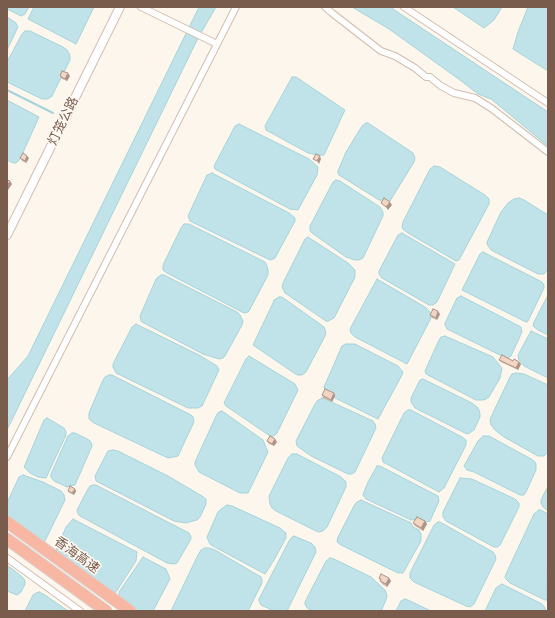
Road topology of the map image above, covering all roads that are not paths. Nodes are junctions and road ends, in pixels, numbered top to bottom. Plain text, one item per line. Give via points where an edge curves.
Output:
1 (120, 7) edge
2 (141, 7) edge
3 (236, 7) edge
4 (325, 7) edge
5 (404, 7) edge
6 (217, 44) junction
7 (548, 103) edge
8 (548, 152) edge
9 (7, 235) edge
10 (7, 457) edge
11 (7, 522) edge
12 (7, 540) edge
13 (7, 558) edge
14 (80, 611) edge
15 (106, 611) edge
16 (130, 611) edge

1 - 9 street, 灯笼公路
2 - 6 street
3 - 6 street
4 - 8 street via 381,51 395,56 454,93 475,98
5 - 7 street
6 - 10 street
11 - 16 highway, 香海高速
12 - 15 highway
13 - 14 street

